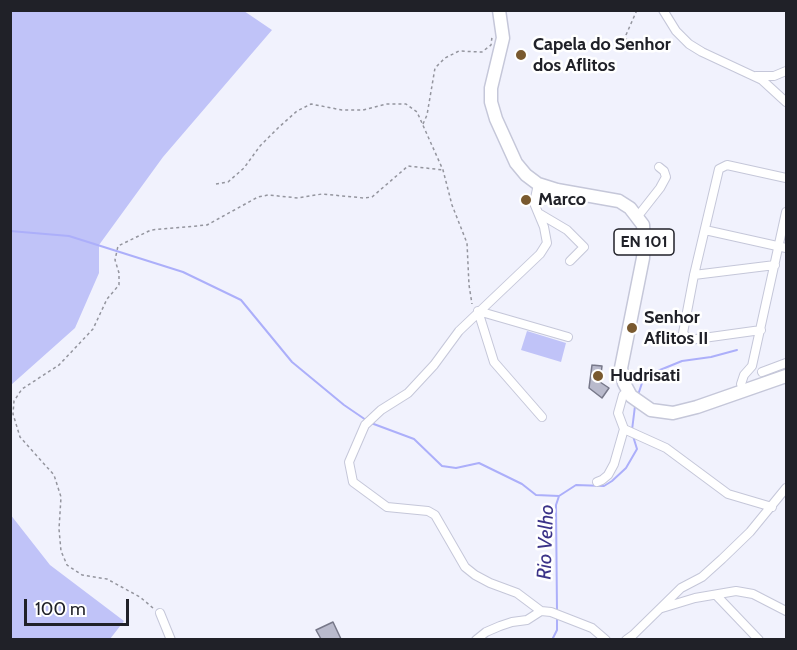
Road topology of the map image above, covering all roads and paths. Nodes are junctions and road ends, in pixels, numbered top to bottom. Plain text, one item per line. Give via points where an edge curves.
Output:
1 (499, 10) edge
2 (637, 10) edge
3 (663, 10) edge
4 (493, 35) dead end
5 (627, 47) dead end
6 (786, 71) edge
7 (754, 76) junction
8 (786, 102) edge
9 (422, 124) junction
10 (658, 167) dead end
11 (443, 170) junction
12 (786, 178) edge
13 (216, 184) dead end
14 (538, 184) junction
15 (786, 212) edge
16 (540, 213) junction
17 (638, 216) junction
18 (705, 230) junction
19 (783, 247) edge
20 (570, 261) dead end
21 (775, 265) junction
22 (694, 275) junction
23 (478, 311) junction
24 (761, 330) junction
25 (568, 337) dead end
26 (786, 363) edge
27 (752, 366) junction
28 (786, 376) edge
29 (764, 378) junction
30 (743, 391) junction
31 (627, 392) junction
32 (542, 417) dead end
33 (624, 429) junction
34 (597, 482) dead end
35 (786, 488) edge
36 (772, 507) junction
37 (716, 595) junction
38 (661, 608) junction
39 (541, 610) junction
40 (786, 611) edge
41 (160, 613) joint
42 (171, 639) edge
43 (476, 639) edge
44 (606, 639) edge
45 (626, 639) edge
46 (759, 639) edge

1 - 14 main road, EN 101 via 503,38 491,102 516,163
2 - 5 path via 626,35
3 - 7 street via 689,44
4 - 9 path via 491,45 482,52 459,51 435,68 428,115
6 - 7 street via 774,76
7 - 8 street
9 - 11 path
9 - 13 path via 417,112 406,104 342,110 311,104 278,128 228,182
10 - 17 street via 666,177
11 - 23 path via 467,243 471,303
11 - 41 path via 408,166 372,197 258,197 207,225 151,230 118,246 115,260 119,285 107,299 93,329 59,365 22,389 14,401 13,414 20,437 54,474 61,497 59,530 67,565 82,575 107,579
12 - 18 street via 722,166
14 - 16 street via 534,203
14 - 17 main road, EN 101 via 619,201
15 - 19 street
16 - 20 street via 567,230 584,248
16 - 23 street via 547,243
17 - 31 main road, EN 101 via 643,225 643,258 622,355 621,375
18 - 19 street
18 - 22 street
19 - 21 street
21 - 22 street
21 - 24 street
22 - 24 street via 683,333 688,340
23 - 25 street
23 - 32 street via 494,362
23 - 39 street via 408,393 365,425 349,462 351,473 353,482 387,507 435,515 465,567
24 - 27 street
26 - 29 street
27 - 29 street
27 - 30 street via 744,375
28 - 29 main road
29 - 30 main road
30 - 31 main road via 682,411 662,413 645,407
31 - 33 street via 618,413
33 - 34 street via 614,464 608,475
33 - 36 street via 666,448 728,494
35 - 36 street
36 - 38 street via 722,560 681,588
37 - 38 street
37 - 40 street via 736,591 753,594
37 - 46 street
38 - 45 street
39 - 43 street via 526,620 500,626
39 - 44 street via 592,628
41 - 42 street

